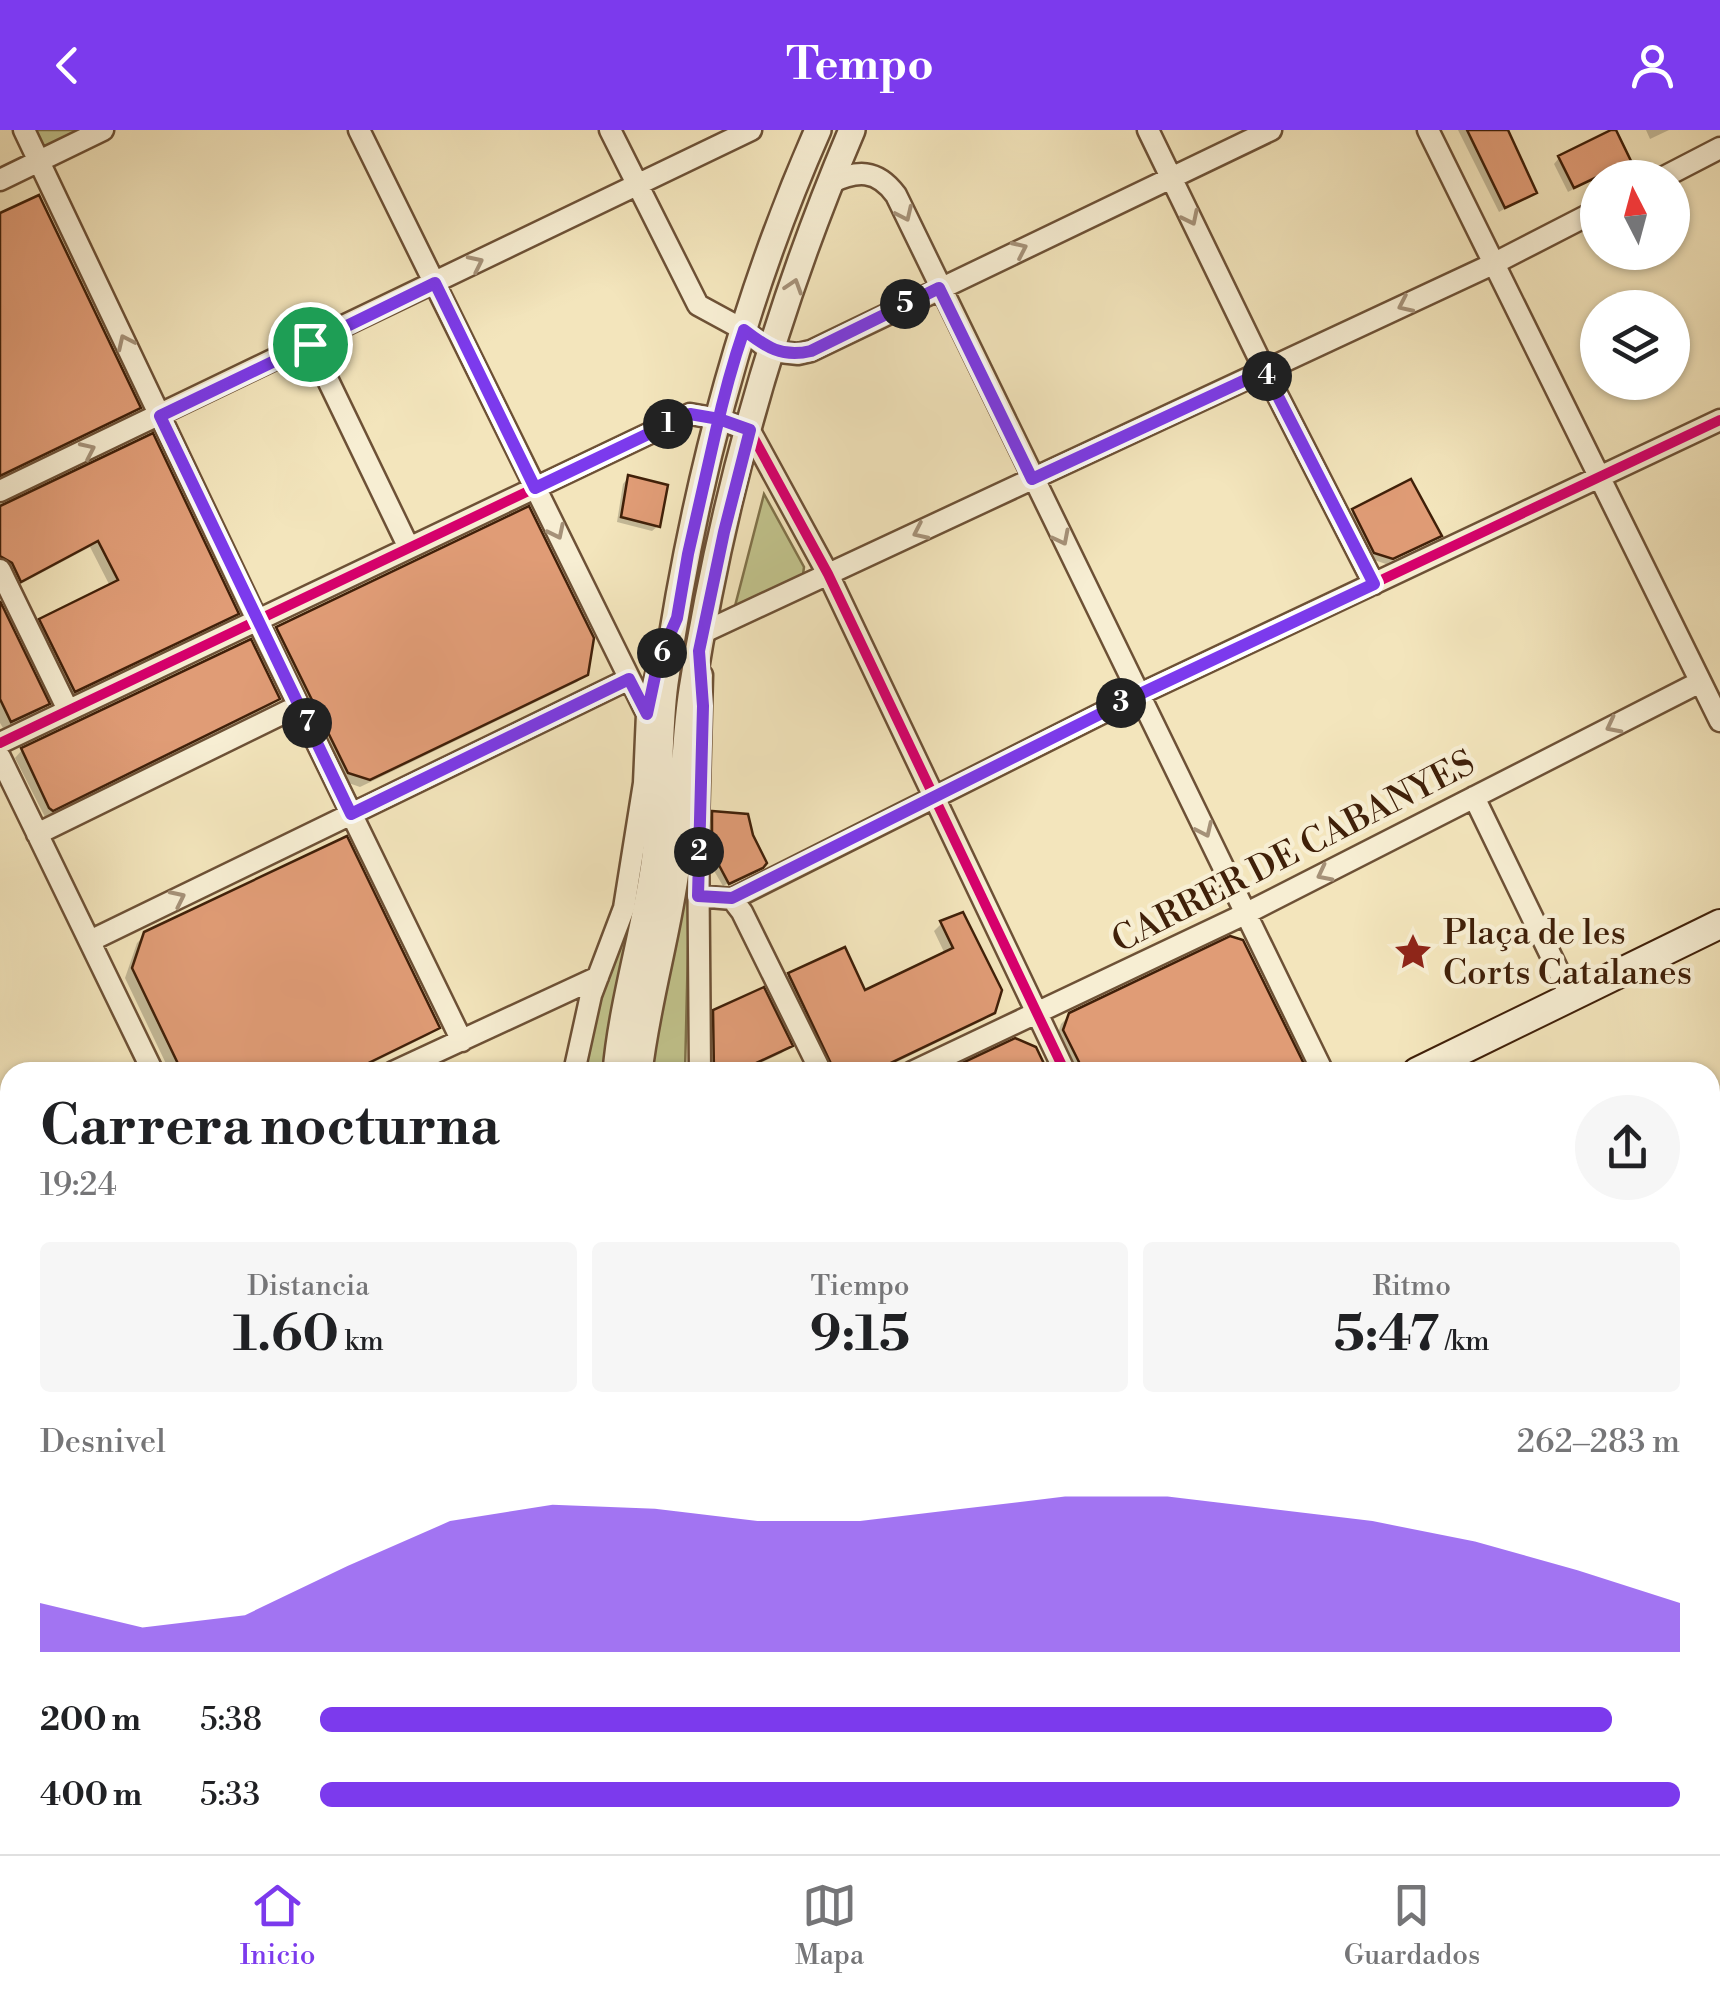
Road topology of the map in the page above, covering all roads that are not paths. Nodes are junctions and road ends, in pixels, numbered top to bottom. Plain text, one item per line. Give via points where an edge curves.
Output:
1 (24, 130) edge
2 (103, 130) edge
3 (359, 130) edge
4 (610, 130) edge
5 (751, 130) edge
6 (818, 130) edge
7 (852, 130) edge
8 (1148, 130) edge
9 (1271, 130) edge
10 (1428, 130) edge
11 (1720, 148) edge
12 (39, 161) junction
13 (1690, 164) edge
14 (1171, 178) junction
15 (0, 180) edge
16 (830, 183) junction
17 (637, 186) junction
18 (1580, 219) edge
19 (1493, 264) junction
20 (435, 283) junction
21 (939, 288) junction
22 (744, 330) junction
23 (310, 344) junction
24 (772, 352) junction
25 (1265, 371) junction
26 (160, 416) junction
27 (719, 419) junction
28 (1720, 420) edge
29 (750, 430) junction
30 (1598, 478) junction
31 (1032, 479) junction
32 (535, 488) junction
33 (0, 491) edge
34 (409, 548) junction
35 (0, 570) edge
36 (828, 574) junction
37 (1374, 584) junction
38 (677, 618) junction
39 (256, 620) junction
40 (700, 642) junction
41 (629, 679) junction
42 (1700, 682) junction
43 (1140, 694) junction
44 (298, 706) junction
45 (68, 710) junction
46 (647, 714) junction
47 (1720, 722) edge
48 (0, 743) edge
49 (0, 757) edge
50 (932, 797) junction
51 (1474, 797) junction
52 (351, 814) junction
53 (37, 834) junction
54 (698, 896) junction
55 (737, 905) junction
56 (1245, 914) junction
57 (1720, 924) edge
58 (90, 940) junction
59 (598, 977) junction
60 (1570, 997) junction
61 (1035, 1015) junction
62 (462, 1040) junction
63 (148, 1062) edge
64 (415, 1062) edge
65 (577, 1062) edge
66 (617, 1062) edge
67 (641, 1062) edge
68 (700, 1062) edge
69 (816, 1062) edge
70 (934, 1062) edge
71 (1060, 1062) edge
72 (1318, 1062) edge
73 (1437, 1062) edge

1 - 12 street
2 - 12 street
3 - 20 street
4 - 17 street
5 - 17 street
6 - 22 street
7 - 16 street
8 - 14 street
9 - 14 street
10 - 19 street
11 - 13 street
12 - 15 street
26 -> 12 street
21 -> 14 street
14 -> 25 street
16 -> 21 street via 863,172 887,183
24 -> 16 street
20 -> 17 street
17 - 22 street via 698,305
18 - 19 street
19 -> 25 street
19 - 30 street
20 - 23 street
20 - 32 street
21 - 24 street via 811,351
21 - 31 street
22 - 24 street
22 - 27 street
23 - 26 street
23 - 34 street
24 - 29 street
25 - 31 street
25 - 37 street
33 -> 26 street
26 - 39 street
27 - 29 street
27 - 32 street via 690,414
27 - 38 street
28 - 30 street
29 - 36 street
29 - 40 street
30 - 37 street
30 - 42 street
31 -> 36 street
31 -> 43 street
32 - 34 street
32 -> 41 street
34 - 39 street
35 - 45 street
36 - 40 street
36 - 50 street
37 - 43 street
38 - 46 street via 658,662
38 - 66 street via 665,683 653,870
39 - 44 street
39 - 45 street
40 - 54 street
40 - 67 street via 677,862
41 - 46 street
41 - 52 street
42 - 47 street
42 -> 51 street, CARRER DE CABANYES
43 - 50 street
43 -> 56 street
44 - 52 street
44 - 53 street
45 - 48 street
46 - 59 street via 634,856 624,908
49 - 53 street
50 - 55 street
50 - 61 street
51 -> 56 street, CARRER DE CABANYES
51 - 60 street
58 -> 52 street
52 - 62 street
53 - 58 street
54 - 55 street
54 - 68 street
55 - 69 street
56 - 61 street, CARRER DE CABANYES
56 - 72 street
57 - 60 main road
58 - 63 street
59 - 62 street
59 - 65 street
60 - 73 main road
61 - 70 street, CARRER DE CABANYES
61 - 71 street
62 - 64 street

